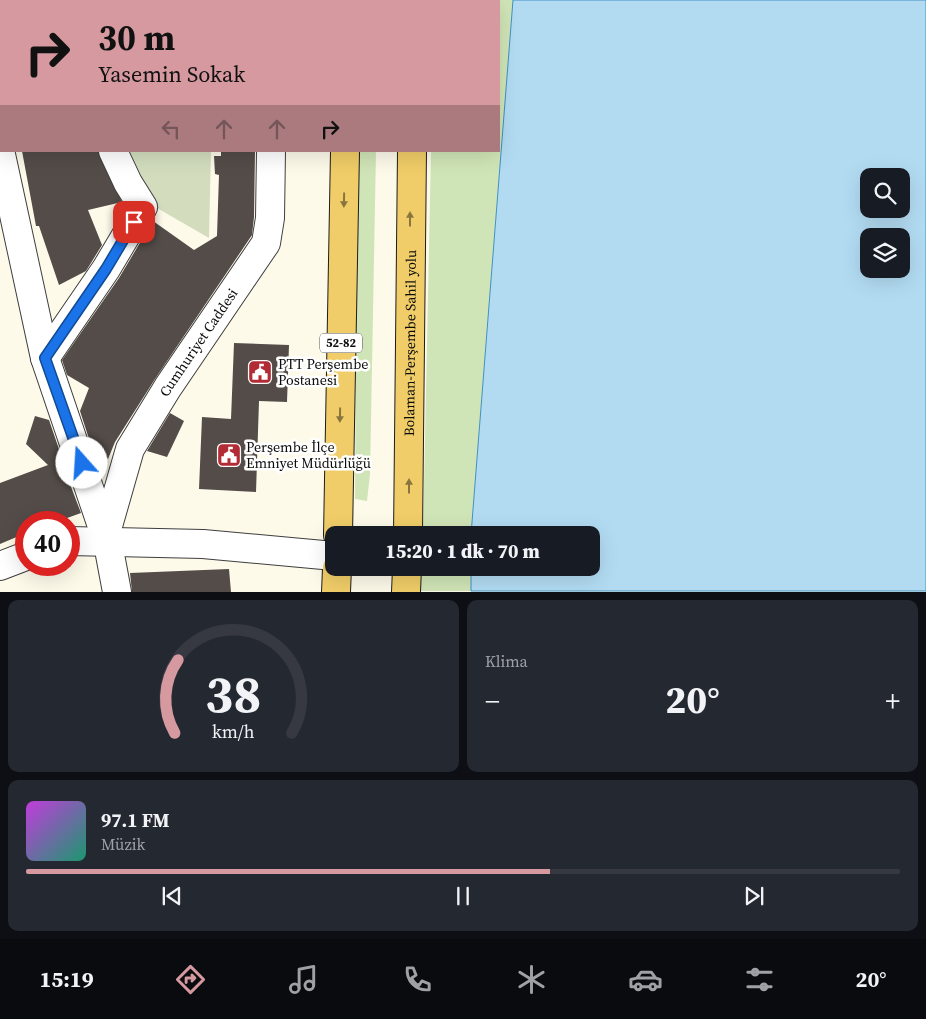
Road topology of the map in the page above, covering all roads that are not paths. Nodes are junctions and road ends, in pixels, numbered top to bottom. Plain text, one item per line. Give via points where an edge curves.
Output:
1 (0, 152) edge
2 (113, 152) edge
3 (271, 152) edge
4 (345, 152) edge
5 (412, 152) edge
6 (45, 358) junction
7 (338, 526) edge
8 (408, 526) edge
9 (107, 538) junction
10 (80, 540) edge
11 (325, 555) edge
12 (15, 560) edge
13 (0, 566) edge
14 (337, 576) edge
15 (407, 576) edge
16 (100, 592) edge
17 (117, 592) edge
18 (336, 592) edge
19 (406, 592) edge

1 - 6 street
2 - 6 street via 143,207 106,269
3 - 9 street, Cumhuriyet Caddesi via 270,218 266,243 130,449
4 -> 7 main road, 52-82
8 -> 5 main road, Bolaman-Perşembe Sahil yolu
6 - 9 street
9 - 10 street
9 - 11 street
9 - 16 street, Cumhuriyet Caddesi
9 - 17 street
12 - 13 street
14 - 18 main road
15 - 19 main road

